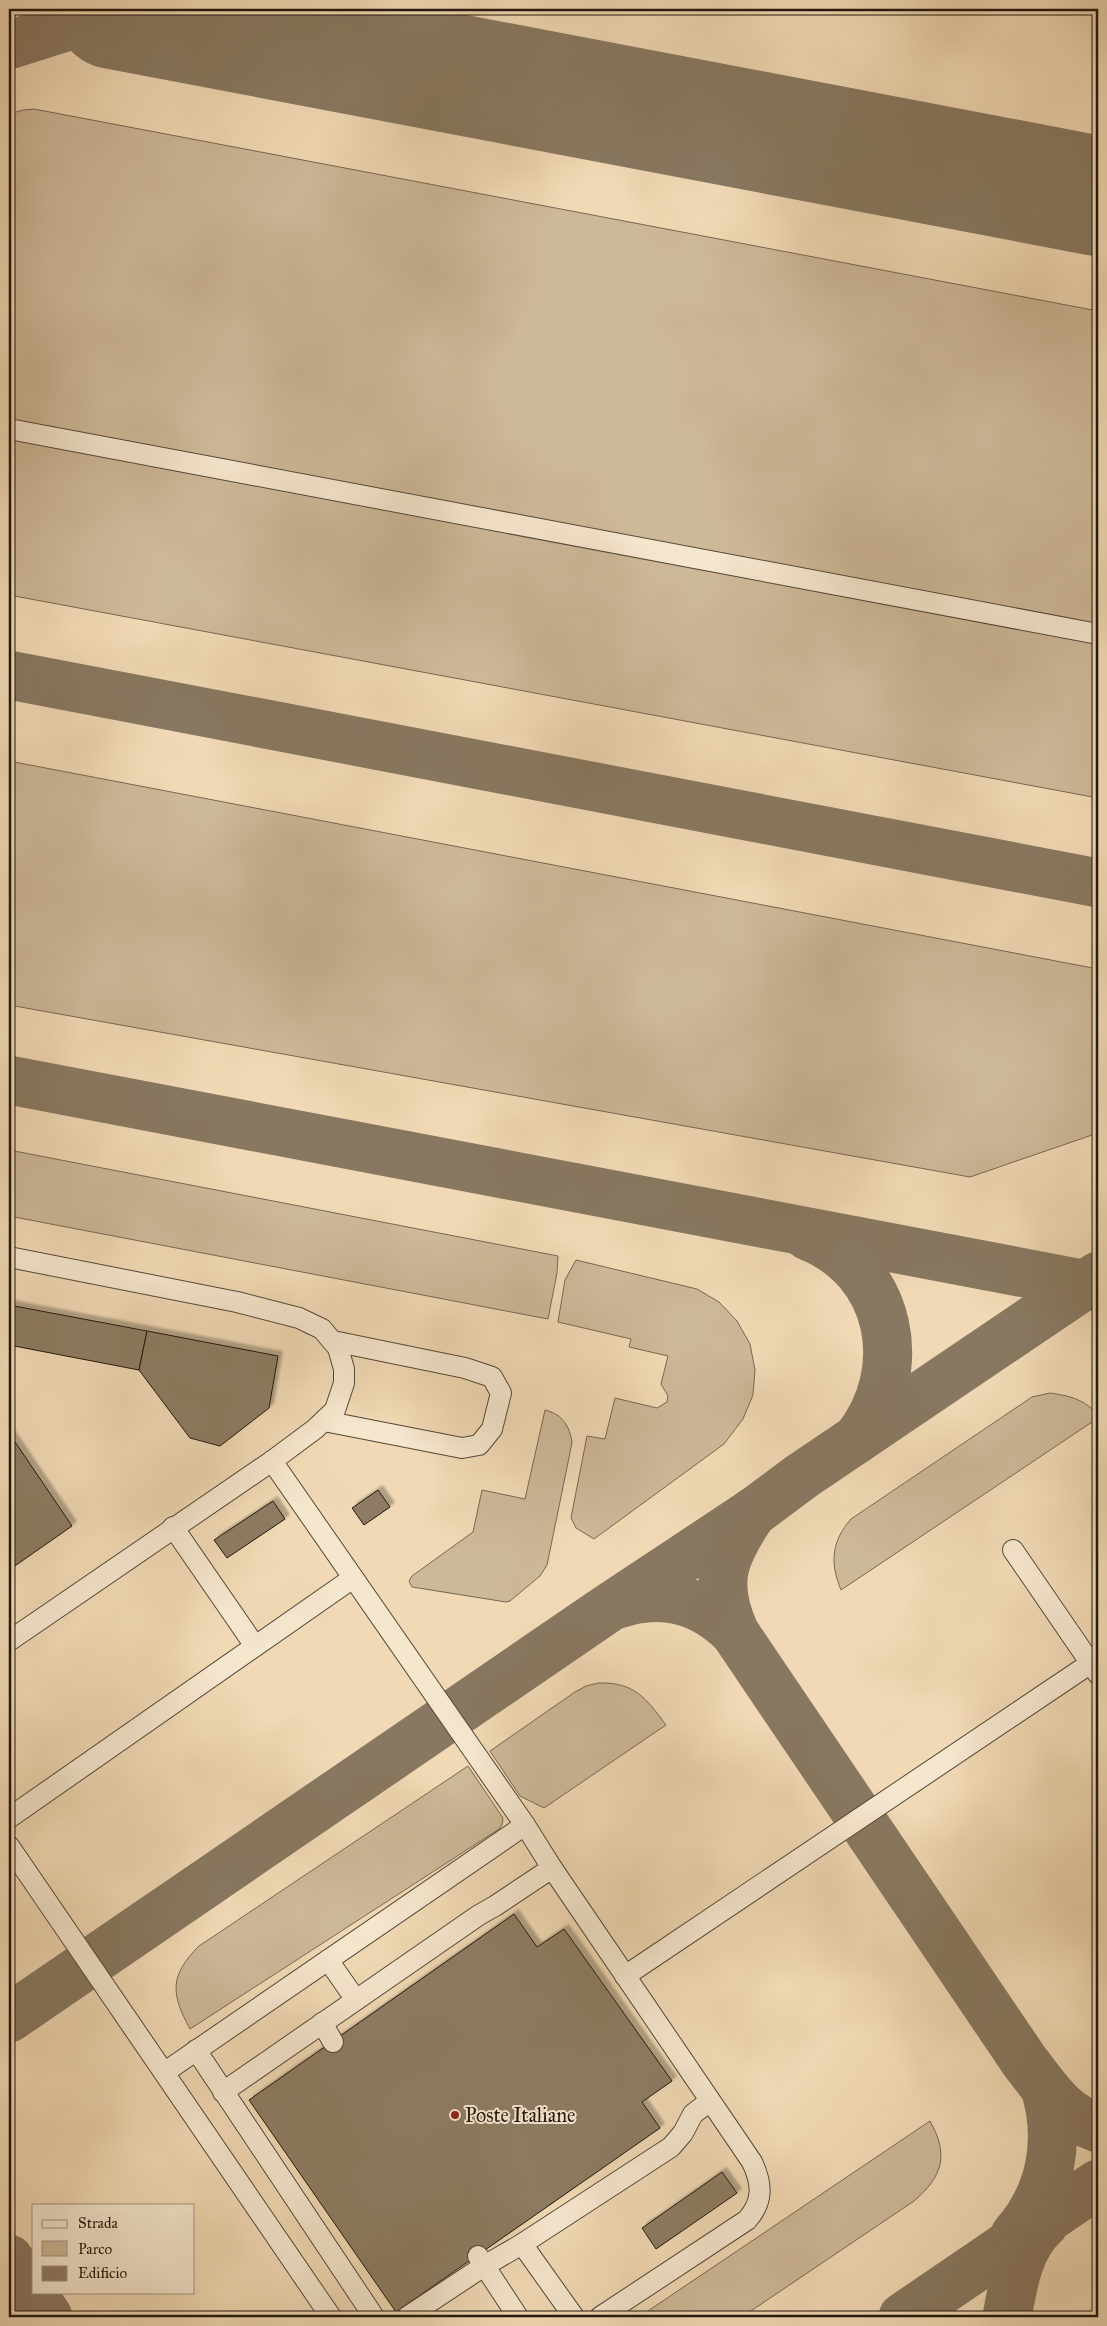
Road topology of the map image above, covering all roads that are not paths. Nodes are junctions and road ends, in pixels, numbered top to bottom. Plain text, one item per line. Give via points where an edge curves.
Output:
1 (9, 429) edge
2 (1098, 634) edge
3 (9, 1257) edge
4 (333, 1342) junction
5 (324, 1420) junction
6 (272, 1461) junction
7 (173, 1528) junction
8 (1013, 1550) dead end
9 (353, 1578) junction
10 (9, 1641) edge
11 (255, 1646) junction
12 (1094, 1669) edge
13 (9, 1818) edge
14 (525, 1825) junction
15 (9, 1846) edge
16 (552, 1868) junction
17 (328, 1960) junction
18 (624, 1976) junction
19 (356, 2000) junction
20 (322, 2023) junction
21 (334, 2042) dead end
22 (196, 2050) junction
23 (165, 2072) junction
24 (223, 2092) junction
25 (710, 2102) junction
26 (522, 2244) junction
27 (481, 2261) junction
28 (331, 2317) edge
29 (374, 2317) edge
30 (407, 2317) edge
31 (518, 2317) edge
32 (574, 2317) edge
33 (600, 2317) edge

1 - 2 lane
3 - 4 lane via 237,1302 299,1318 322,1329
4 - 5 lane via 344,1369 344,1383 335,1410
4 - 5 lane via 465,1368 492,1377 501,1393 492,1429 479,1445 462,1448
5 - 6 lane
6 - 7 lane
6 - 9 lane
7 - 10 lane
7 - 11 lane
8 - 12 lane
9 - 11 lane
9 - 14 lane
11 - 13 lane
12 - 18 lane
14 - 16 lane
14 - 17 lane
15 - 23 lane
16 - 18 lane
16 - 19 lane
17 - 19 lane
17 - 22 lane
18 - 25 lane
19 - 20 lane
20 - 21 lane
20 - 24 lane
22 - 23 lane
22 - 24 lane
23 - 28 lane
24 - 29 lane
25 - 26 lane via 693,2114 683,2134 671,2147
25 - 33 lane via 752,2162 760,2179 758,2203 747,2220
26 - 27 lane
26 - 32 lane
27 - 30 lane
27 - 31 lane

